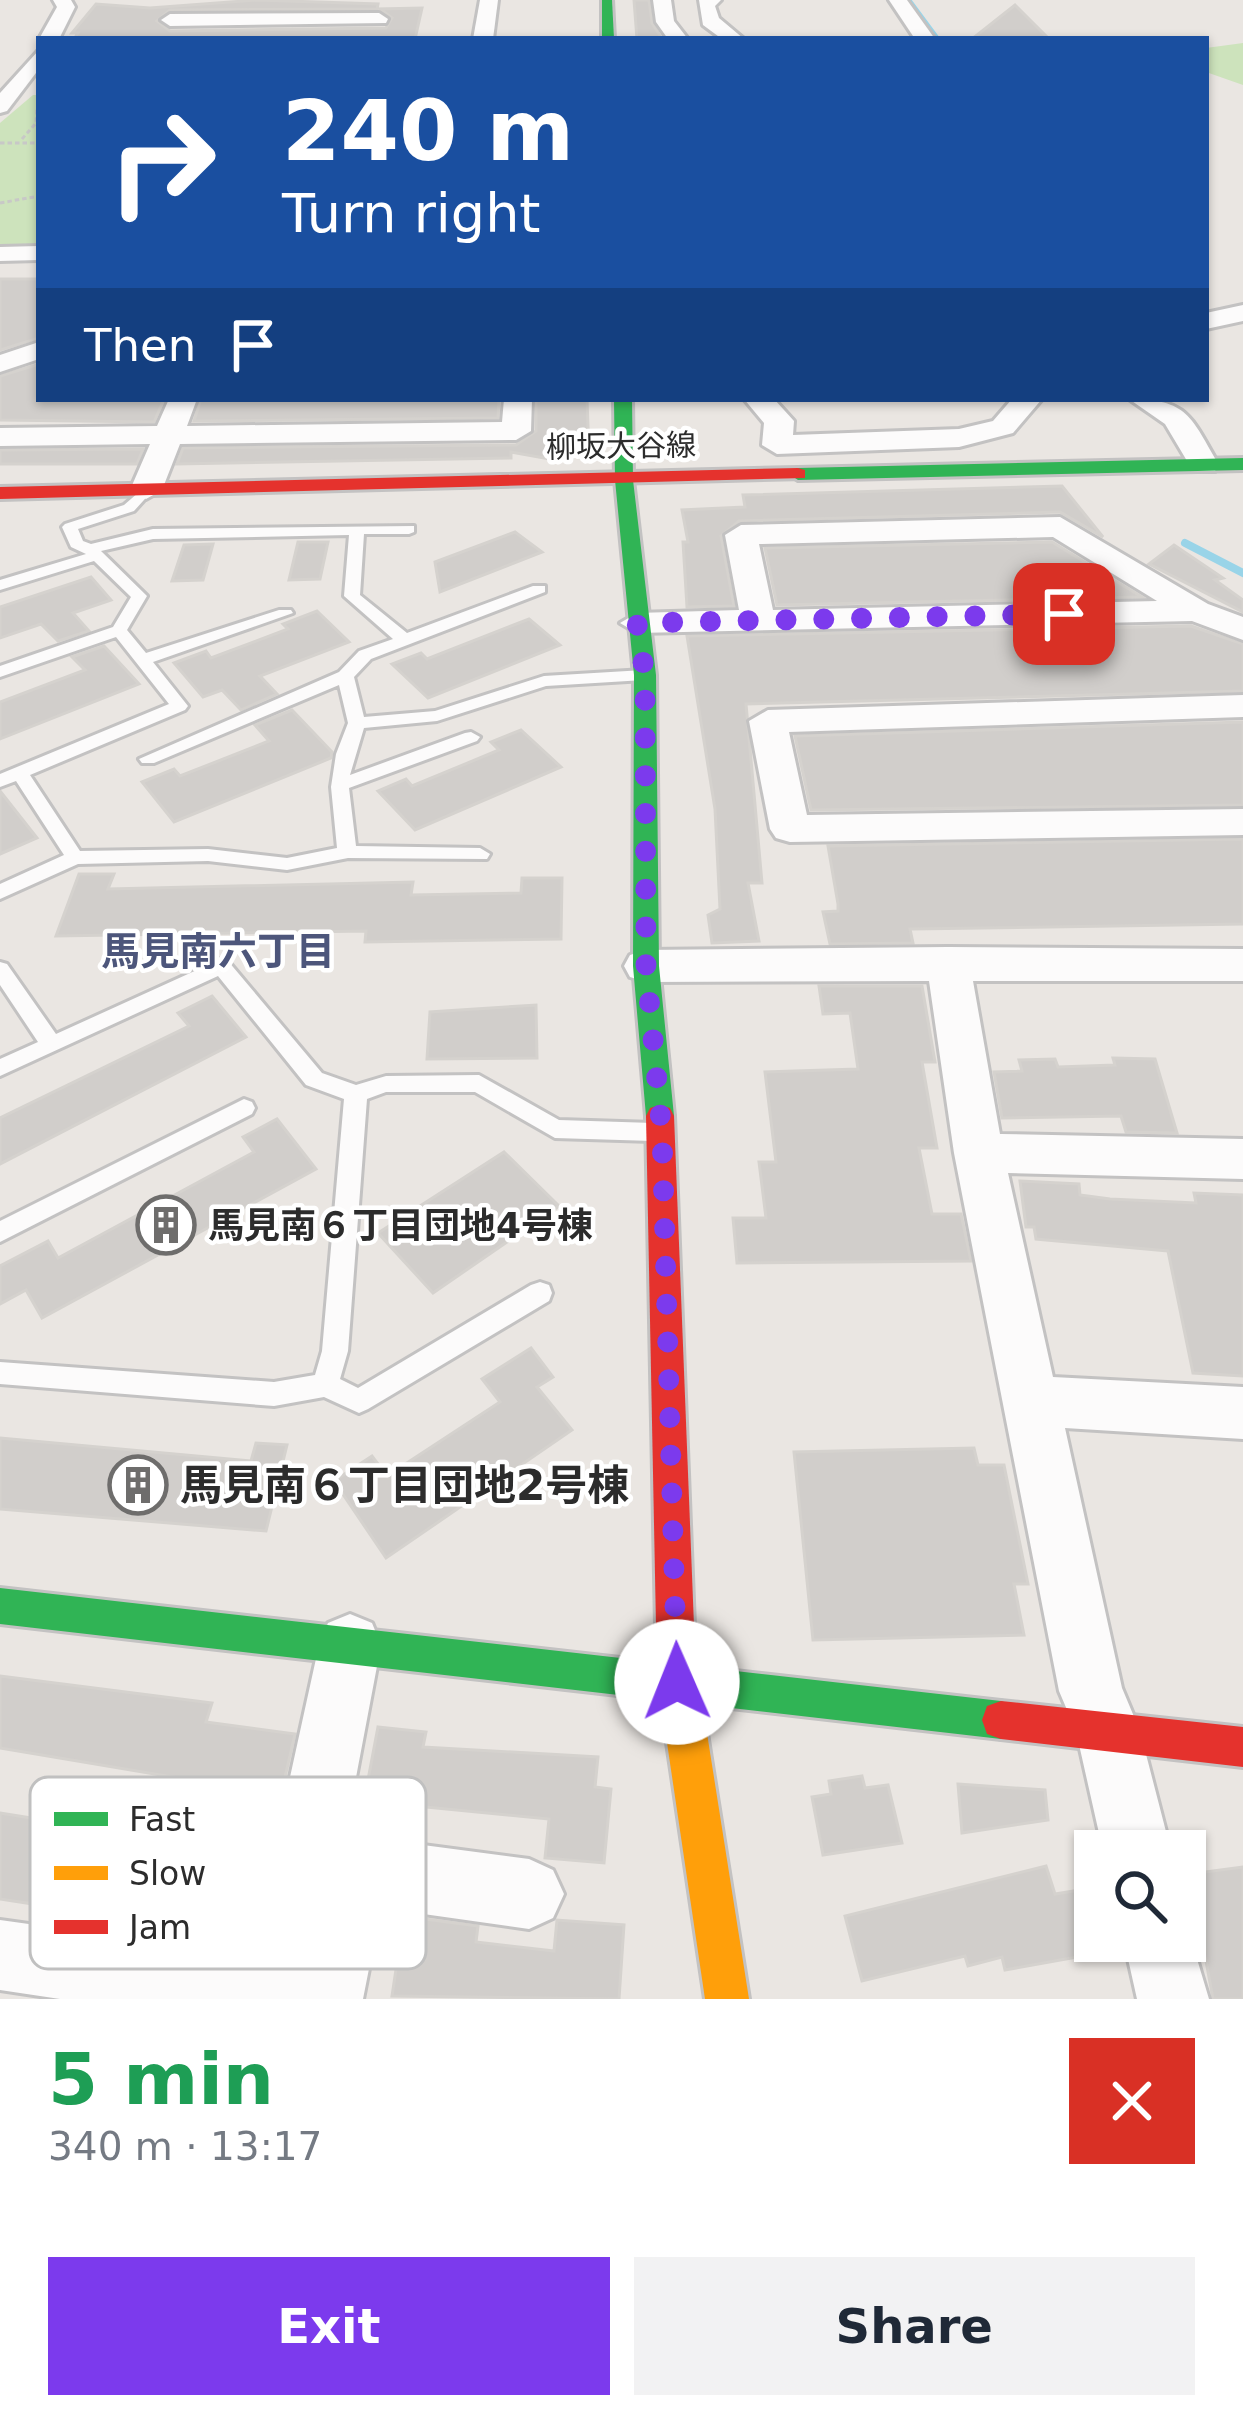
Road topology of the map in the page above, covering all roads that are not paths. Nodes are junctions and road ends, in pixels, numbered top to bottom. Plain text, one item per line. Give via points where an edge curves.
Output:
1 (62, 0) edge
2 (489, 0) edge
3 (608, 0) edge
4 (662, 0) edge
5 (712, 0) edge
6 (898, 0) edge
7 (172, 10) edge
8 (379, 19) edge
9 (51, 36) edge
10 (483, 36) edge
11 (608, 36) edge
12 (675, 36) edge
13 (730, 36) edge
14 (923, 36) edge
15 (36, 60) edge
16 (36, 92) edge
17 (6, 99) edge
18 (36, 253) edge
19 (0, 254) edge
20 (1226, 317) edge
21 (1243, 344) edge
22 (36, 351) edge
23 (0, 364) edge
24 (0, 377) edge
25 (36, 378) edge
26 (181, 402) edge
27 (518, 402) edge
28 (623, 402) edge
29 (761, 402) edge
30 (1025, 402) edge
31 (1148, 402) edge
32 (169, 436) junction
33 (0, 437) edge
34 (1243, 464) edge
35 (1204, 465) junction
36 (624, 479) junction
37 (146, 490) junction
38 (0, 493) edge
39 (409, 529) dead end
40 (357, 532) junction
41 (92, 552) junction
42 (0, 585) edge
43 (539, 589) dead end
44 (1196, 611) junction
45 (284, 614) dead end
46 (758, 621) junction
47 (637, 623) junction
48 (1243, 629) edge
49 (119, 630) junction
50 (406, 641) junction
51 (144, 659) junction
52 (0, 672) edge
53 (645, 675) junction
54 (345, 676) junction
55 (1243, 706) edge
56 (357, 723) junction
57 (471, 737) dead end
58 (148, 759) dead end
59 (20, 773) junction
60 (0, 781) edge
61 (341, 785) junction
62 (1243, 822) edge
63 (348, 852) junction
64 (480, 854) dead end
65 (75, 857) junction
66 (0, 892) edge
67 (948, 963) junction
68 (1243, 965) edge
69 (646, 966) junction
70 (0, 969) edge
71 (52, 1045) junction
72 (0, 1068) edge
73 (356, 1094) junction
74 (244, 1108) dead end
75 (662, 1133) junction
76 (980, 1153) junction
77 (1243, 1160) edge
78 (0, 1232) edge
79 (540, 1293) dead end
80 (0, 1373) edge
81 (326, 1385) junction
82 (1031, 1401) junction
83 (1243, 1412) edge
84 (0, 1606) edge
85 (350, 1645) junction
86 (677, 1682) junction
87 (1108, 1731) junction
88 (1243, 1747) edge
89 (333, 1777) edge
90 (1132, 1830) edge
91 (426, 1880) edge
92 (529, 1894) dead end
93 (0, 1955) edge
94 (30, 1959) edge
95 (1164, 1962) edge
96 (99, 1969) edge
97 (316, 1969) edge
98 (305, 1998) edge
99 (727, 1999) edge
100 (1173, 1999) edge

1 - 9 street via 66,8
2 - 10 street
3 - 11 street
4 - 12 street
5 - 13 street via 705,4 710,21
6 - 14 street
7 - 8 street
15 - 17 street
16 - 17 street
18 - 19 street
20 - 21 street
22 - 23 street
24 - 25 street
26 - 32 street
27 - 32 street via 516,431
28 - 36 street
29 - 30 street via 779,421 777,445 959,437 1003,427
31 - 35 street via 1177,418
32 - 33 street
32 - 37 street
34 - 35 street, 柳坂大谷線
35 - 36 street, 柳坂大谷線
36 - 37 street, 柳坂大谷線
36 - 47 street
37 - 38 street, 柳坂大谷線
37 - 41 lane via 129,508 70,527 76,544
39 - 40 lane
40 - 41 lane via 153,534
40 - 50 lane via 352,596
41 - 42 lane
41 - 49 lane via 139,596
43 - 50 lane
44 - 46 street
44 - 46 street via 1060,527 741,535
44 - 48 street
45 - 51 lane
46 - 47 street
47 - 53 street
49 - 51 lane
49 - 52 lane
50 - 54 lane via 365,655
51 - 59 lane via 179,706
53 - 56 lane via 544,681 437,716
53 - 69 street
54 - 56 lane
54 - 58 lane
55 - 62 street via 768,721 790,829
56 - 61 lane
57 - 61 lane
59 - 60 lane
59 - 65 lane
61 - 63 lane via 338,816
63 - 64 lane
63 - 65 lane via 287,864 208,855
65 - 66 lane
67 - 68 street
67 - 69 street
67 - 76 street
69 - 75 street
70 - 71 lane
71 - 72 lane
71 - 73 lane via 221,966 314,1079
73 - 75 lane via 386,1084 478,1083 555,1129
73 - 81 lane
74 - 78 lane
75 - 86 street
76 - 77 street
76 - 82 street
79 - 81 lane via 359,1401
80 - 81 lane via 274,1394
82 - 83 street
82 - 87 street via 1091,1691
84 - 85 street
85 - 86 street
85 - 89 street
86 - 87 street
86 - 99 street
87 - 88 street
87 - 90 street
91 - 92 street
93 - 94 street
95 - 100 street
96 - 98 street
97 - 98 street

